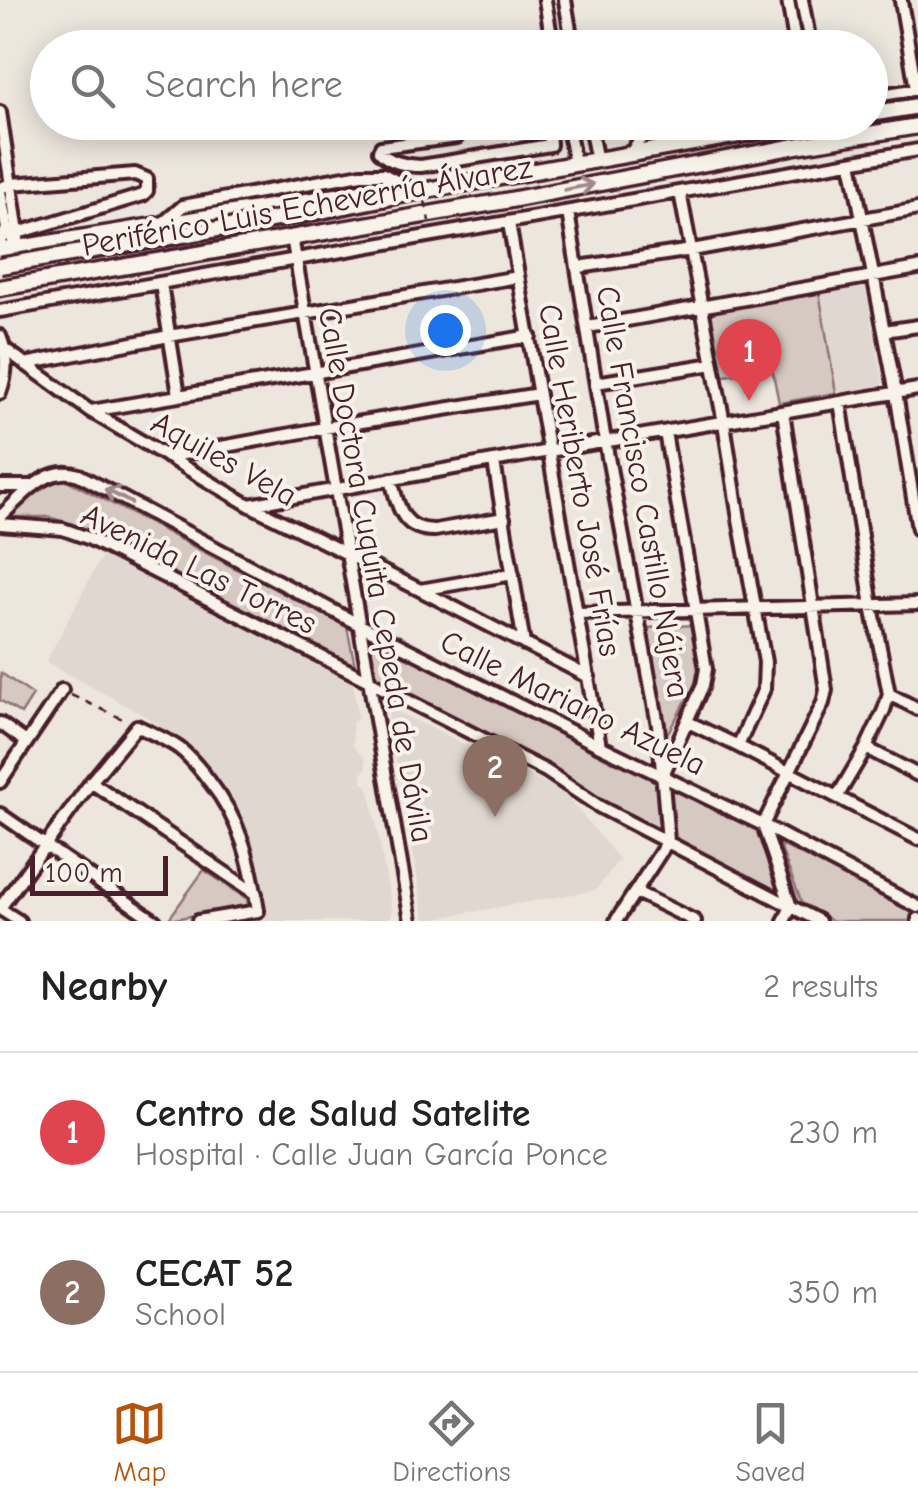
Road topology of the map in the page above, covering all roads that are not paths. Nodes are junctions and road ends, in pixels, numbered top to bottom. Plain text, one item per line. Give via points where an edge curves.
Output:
1 (545, 0) edge
2 (565, 0) edge
3 (788, 0) edge
4 (802, 0) edge
5 (901, 1) edge
6 (550, 30) edge
7 (571, 30) edge
8 (793, 30) edge
9 (808, 30) edge
10 (917, 89) edge
11 (888, 94) edge
12 (918, 106) edge
13 (888, 111) edge
14 (0, 112) edge
15 (918, 126) edge
16 (2, 130) edge
17 (888, 131) edge
18 (434, 140) edge
19 (550, 140) edge
20 (570, 140) edge
21 (593, 140) edge
22 (639, 140) edge
23 (717, 140) edge
24 (801, 140) edge
25 (830, 140) edge
26 (796, 146) junction
27 (918, 150) edge
28 (630, 156) junction
29 (597, 161) junction
30 (851, 162) junction
31 (574, 165) junction
32 (4, 188) edge
33 (419, 188) junction
34 (680, 192) junction
35 (918, 209) edge
36 (568, 212) junction
37 (861, 221) junction
38 (508, 222) junction
39 (14, 237) junction
40 (292, 237) junction
41 (60, 240) junction
42 (0, 243) edge
43 (692, 250) junction
44 (0, 252) edge
45 (296, 260) junction
46 (0, 266) edge
47 (578, 267) junction
48 (918, 268) edge
49 (872, 275) junction
50 (70, 276) junction
51 (518, 276) junction
52 (54, 278) junction
53 (0, 284) edge
54 (161, 284) junction
55 (703, 308) junction
56 (0, 311) edge
57 (304, 314) junction
58 (918, 326) edge
59 (588, 327) junction
60 (884, 331) junction
61 (0, 336) edge
62 (169, 336) junction
63 (530, 336) junction
64 (5, 349) junction
65 (25, 364) junction
66 (714, 364) junction
67 (316, 372) junction
68 (596, 383) junction
69 (918, 389) edge
70 (896, 392) junction
71 (0, 393) edge
72 (539, 394) junction
73 (179, 395) junction
74 (840, 402) junction
75 (90, 411) junction
76 (782, 412) junction
77 (724, 423) junction
78 (324, 428) junction
79 (664, 432) junction
80 (606, 441) junction
81 (549, 451) junction
82 (166, 458) junction
83 (494, 462) junction
84 (391, 478) junction
85 (0, 486) edge
86 (35, 486) junction
87 (335, 488) junction
88 (248, 505) junction
89 (504, 518) junction
90 (0, 521) edge
91 (918, 530) edge
92 (346, 552) junction
93 (512, 574) junction
94 (420, 590) junction
95 (918, 604) edge
96 (872, 606) junction
97 (814, 608) junction
98 (754, 610) junction
99 (695, 611) junction
100 (638, 612) junction
101 (578, 613) junction
102 (358, 624) junction
103 (524, 644) junction
104 (589, 678) junction
105 (370, 681) junction
106 (62, 690) road end
107 (889, 694) junction
108 (918, 709) edge
109 (688, 722) junction
110 (0, 723) edge
111 (26, 742) junction
112 (600, 746) junction
113 (738, 746) junction
114 (866, 748) junction
115 (788, 772) junction
116 (918, 775) edge
117 (662, 776) junction
118 (0, 782) edge
119 (92, 782) junction
120 (837, 797) junction
121 (0, 814) edge
122 (763, 825) junction
123 (918, 840) edge
124 (668, 841) junction
125 (45, 845) junction
126 (636, 892) junction
127 (256, 894) junction
128 (918, 906) edge
129 (791, 907) junction
130 (0, 908) edge
131 (19, 921) edge
132 (155, 921) edge
133 (198, 921) edge
134 (410, 921) edge
135 (616, 921) edge
136 (694, 921) edge
137 (784, 921) edge
138 (819, 921) edge

1 - 6 street
2 - 7 street
3 - 8 street
4 - 9 street
5 - 10 street
10 - 11 street
12 - 13 highway
14 - 16 street
15 - 17 highway, Periférico Luis Echeverría Álvarez
16 - 32 street
18 - 19 street via 379,151 422,166
20 - 31 street
21 - 29 street
22 - 28 street
23 - 28 highway, Periférico Luis Echeverría Álvarez
24 - 26 highway
25 - 26 highway, Periférico Luis Echeverría Álvarez
40 -> 26 highway, Periférico Luis Echeverría Álvarez
27 - 30 street
28 - 29 highway, Periférico Luis Echeverría Álvarez
29 - 31 highway, Periférico Luis Echeverría Álvarez
30 - 34 street
30 - 37 street
31 - 33 highway, Periférico Luis Echeverría Álvarez
32 - 39 street
32 - 39 street via 135,174 148,180 143,194
33 - 41 highway via 391,187
33 - 46 highway, Periférico Luis Echeverría Álvarez, bridge
34 - 36 street
34 - 43 street
35 - 37 street
36 - 38 street
36 - 47 street, Calle Francisco Castillo Nájera
37 - 43 street
37 - 49 street
38 - 45 street
38 - 51 street, Calle Heriberto José Frías
39 - 41 highway
39 - 42 street
39 - 44 highway
39 - 52 highway via 31,262
39 - 53 highway
40 - 45 street, Calle Doctora Cuquita Cepeda de Dávila
40 - 50 highway, Periférico Luis Echeverría Álvarez
41 - 50 highway via 56,260
43 - 47 street
43 - 55 street
45 - 54 street
45 - 57 street, Calle Doctora Cuquita Cepeda de Dávila
47 - 59 street, Calle Francisco Castillo Nájera
48 - 49 street
49 - 55 street
49 - 60 street
50 - 52 highway, Periférico Luis Echeverría Álvarez
51 - 57 street
51 - 63 street, Calle Heriberto José Frías
52 - 53 highway, Periférico Luis Echeverría Álvarez
54 - 56 street
54 - 62 street
55 - 59 street
55 - 66 street
57 - 62 street
57 - 67 street, Calle Doctora Cuquita Cepeda de Dávila
58 - 60 street
59 - 68 street, Calle Francisco Castillo Nájera
60 - 70 street
61 - 64 street
62 - 65 street
62 - 73 street
63 - 67 street
63 - 72 street, Calle Heriberto José Frías
64 - 65 street, Aquiles Vela
64 - 71 street
65 - 75 street, Aquiles Vela
66 - 68 street
66 - 77 street
67 - 73 street
67 - 78 street, Calle Doctora Cuquita Cepeda de Dávila
68 - 80 street, Calle Francisco Castillo Nájera
69 - 70 street
70 - 74 street
70 - 91 street
72 - 78 street
72 - 81 street, Calle Heriberto José Frías
73 - 75 street
74 - 76 street
74 - 96 street
75 - 82 street, Aquiles Vela
76 - 77 street
76 - 97 street
77 - 79 street
77 - 98 street
78 - 82 street
78 - 87 street, Calle Doctora Cuquita Cepeda de Dávila
79 - 80 street
79 - 99 street
80 - 81 street
80 - 100 street, Calle Francisco Castillo Nájera
81 - 83 street
81 - 101 street, Calle Heriberto José Frías
82 - 88 street, Aquiles Vela
83 - 84 street
83 - 89 street
84 - 87 street
84 - 89 street via 400,514 424,530
85 - 86 street
86 - 90 street, Calle Mariano Azuela
102 -> 86 street, Calle Mariano Azuela via 80,475 51,474
87 - 88 street
87 - 92 street, Calle Doctora Cuquita Cepeda de Dávila
88 - 92 street, Aquiles Vela
89 - 93 street
90 - 105 street, Avenida Las Torres via 76,533
92 - 94 street, Aquiles Vela
92 - 102 street, Calle Doctora Cuquita Cepeda de Dávila
93 - 94 street
93 - 103 street
94 - 103 street, Aquiles Vela
95 - 96 street
96 - 97 street
96 - 107 street
97 - 98 street
97 - 115 street via 826,690
98 - 99 street
98 - 113 street via 766,676
99 - 100 street
99 - 109 street via 706,669
100 - 101 street
100 - 117 street, Calle Francisco Castillo Nájera
101 - 104 street, Calle Heriberto José Frías
102 - 105 street, Calle Doctora Cuquita Cepeda de Dávila
102 - 112 street, Calle Mariano Azuela
103 - 104 street, Aquiles Vela
104 - 112 street, Calle Heriberto José Frías
105 - 124 street, Avenida Las Torres
105 - 134 street, Calle Doctora Cuquita Cepeda de Dávila
106 - 111 street
107 - 108 street
107 - 114 street
109 - 113 street
109 - 117 street
110 - 111 street
111 - 118 street
112 - 117 street, Calle Mariano Azuela
113 - 115 street
114 - 116 street
114 - 120 street
115 - 120 street
115 - 122 street
117 - 122 street, Calle Mariano Azuela
117 - 124 street, Calle Francisco Castillo Nájera
119 - 125 street
119 - 127 street
119 - 127 street via 137,726 180,748 237,824
120 - 123 street
121 - 125 street
122 - 128 street, Calle Mariano Azuela
122 - 129 street
124 - 126 street
124 - 129 street, Avenida Las Torres
125 - 130 street
125 - 132 street
126 - 135 street
126 - 136 street
127 - 133 street via 258,912
129 - 137 street
129 - 138 street, Avenida Las Torres
130 - 131 street

